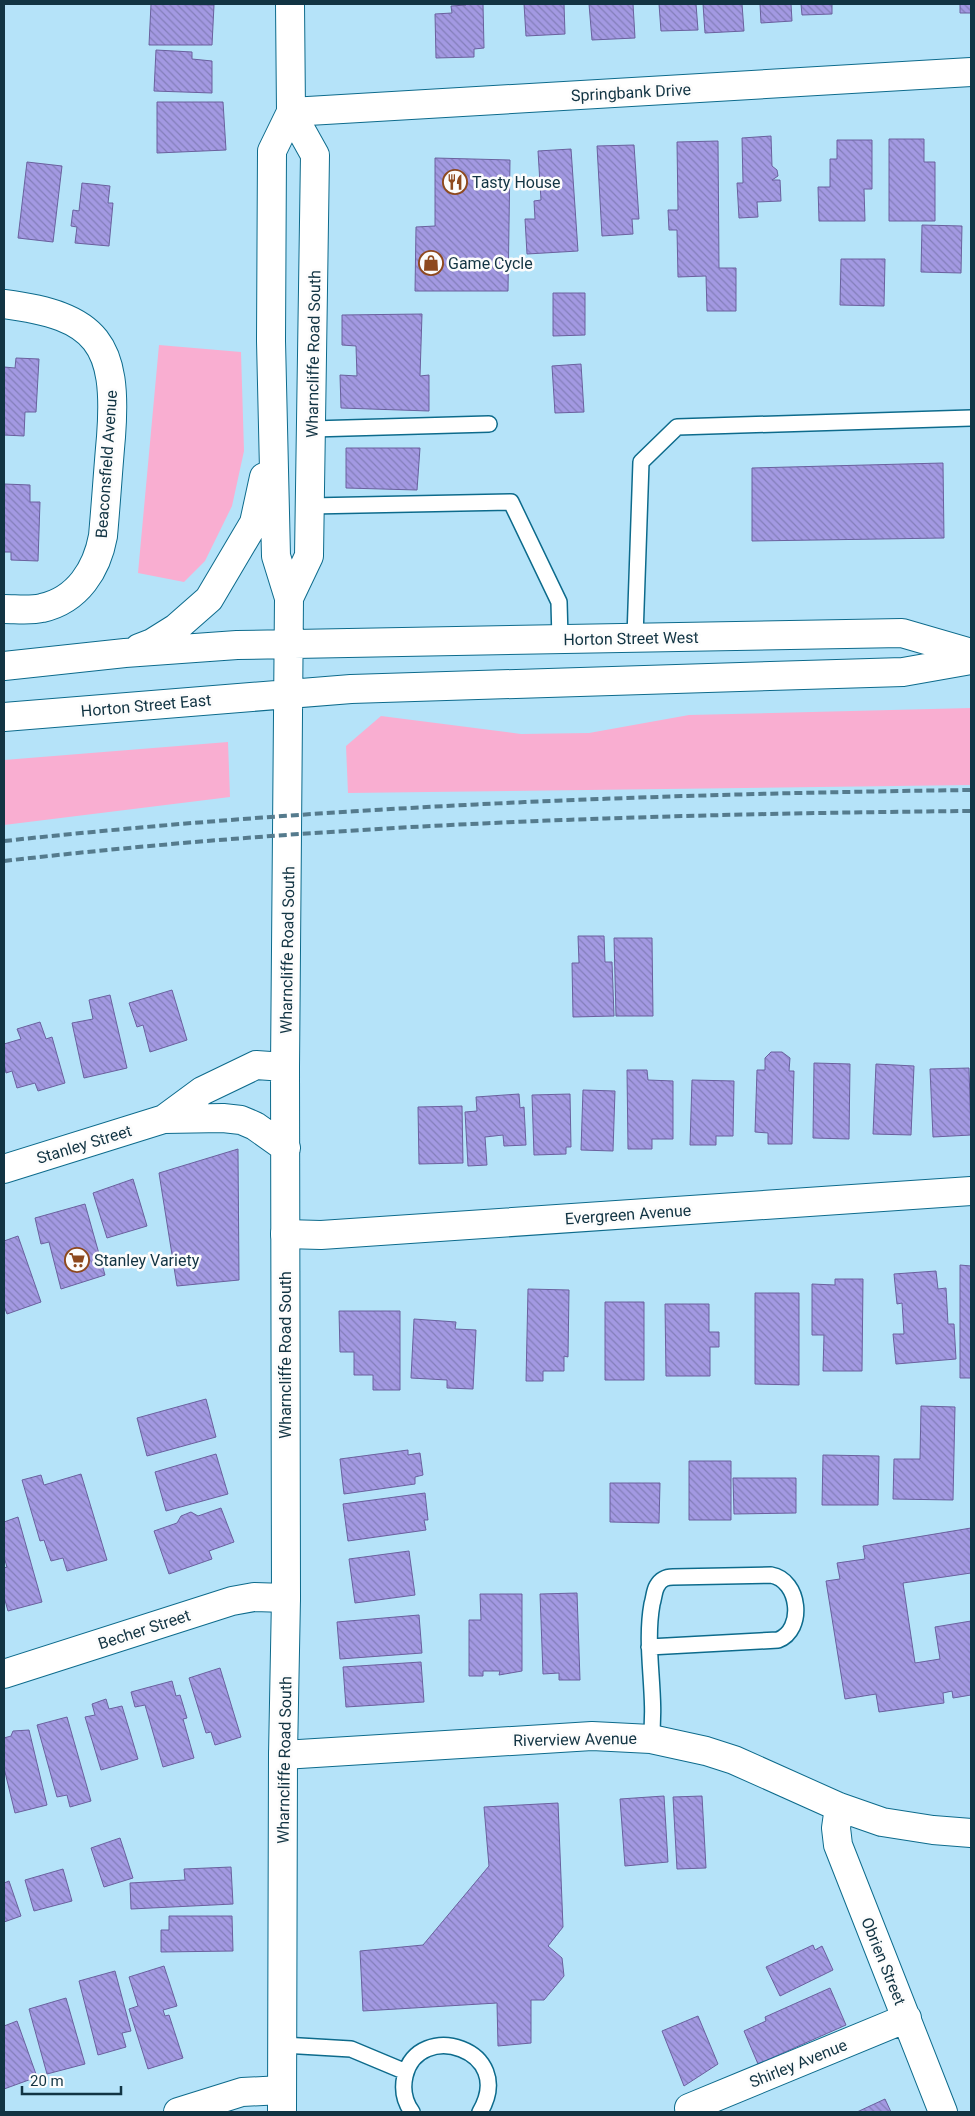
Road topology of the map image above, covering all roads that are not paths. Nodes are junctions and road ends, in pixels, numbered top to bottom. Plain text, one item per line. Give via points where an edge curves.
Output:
1 (290, 4) edge
2 (971, 72) edge
3 (291, 112) junction
4 (4, 304) edge
5 (971, 418) edge
6 (489, 424) dead end
7 (312, 429) junction
8 (274, 431) junction
9 (310, 506) junction
10 (289, 598) junction
11 (4, 609) edge
12 (635, 637) junction
13 (560, 639) junction
14 (287, 643) junction
15 (125, 653) junction
16 (971, 653) edge
17 (971, 660) edge
18 (4, 666) edge
19 (289, 694) junction
20 (4, 716) edge
21 (285, 1067) junction
22 (164, 1119) junction
23 (286, 1148) junction
24 (4, 1169) edge
25 (971, 1190) edge
26 (285, 1234) junction
27 (286, 1598) junction
28 (649, 1647) junction
29 (4, 1674) edge
30 (650, 1739) junction
31 (284, 1754) junction
32 (839, 1807) junction
33 (971, 1833) edge
34 (907, 2018) junction
35 (283, 2045) junction
36 (406, 2072) junction
37 (282, 2101) edge
38 (689, 2108) dead end
39 (178, 2112) edge
40 (412, 2112) edge
41 (480, 2112) edge
42 (943, 2112) edge

1 - 3 main road, Wharncliffe Road South
2 - 3 main road, Springbank Drive
3 - 7 main road, Wharncliffe Road South via 315,155
3 - 8 main road, Wharncliffe Road South via 272,151
4 - 11 main road, Beaconsfield Avenue via 54,313 88,332 100,345 107,360 113,411 100,554 83,583 66,598 42,608
5 - 12 lane via 677,426 641,462
6 - 7 lane
7 - 9 main road, Wharncliffe Road South
8 - 10 main road, Wharncliffe Road South via 276,556
8 - 15 main road via 254,523 209,599 176,628 152,643
9 - 10 main road, Wharncliffe Road South via 309,556
9 - 13 lane via 511,502 559,602
10 - 14 main road, Wharncliffe Road South
12 - 13 main road, Horton Street West
12 - 16 main road, Horton Street West via 902,633
13 - 14 main road, Horton Street West
14 - 15 main road
14 - 19 main road, Wharncliffe Road South
15 - 18 main road
17 - 19 main road via 903,672 361,688
19 - 20 main road, Horton Street East
19 - 21 main road, Wharncliffe Road South
21 - 22 main road, Stanley Street via 256,1065 202,1091
21 - 23 main road, Wharncliffe Road South
22 - 23 main road, Stanley Street via 241,1120
22 - 24 main road, Stanley Street
23 - 26 main road, Wharncliffe Road South
25 - 26 main road, Evergreen Avenue via 321,1235
26 - 27 main road, Wharncliffe Road South
27 - 29 main road, Becher Street via 254,1597 232,1601
27 - 31 main road, Wharncliffe Road South
28 - 28 lane via 656,1587 666,1577 771,1575 780,1576 792,1589 795,1605 792,1630 783,1638
28 - 30 lane
30 - 31 main road, Riverview Avenue via 592,1736
30 - 32 main road, Riverview Avenue via 734,1760
31 - 35 main road, Wharncliffe Road South
32 - 33 main road, Riverview Avenue via 882,1822
32 - 34 main road, Obrien Street via 838,1845
34 - 38 main road, Shirley Avenue
34 - 42 main road, Obrien Street
35 - 36 lane via 351,2049
35 - 37 main road, Wharncliffe Road South
36 - 40 lane via 404,2095
36 - 41 lane via 413,2060 436,2046 464,2049 476,2056 488,2081 488,2095
37 - 39 main road via 242,2092

